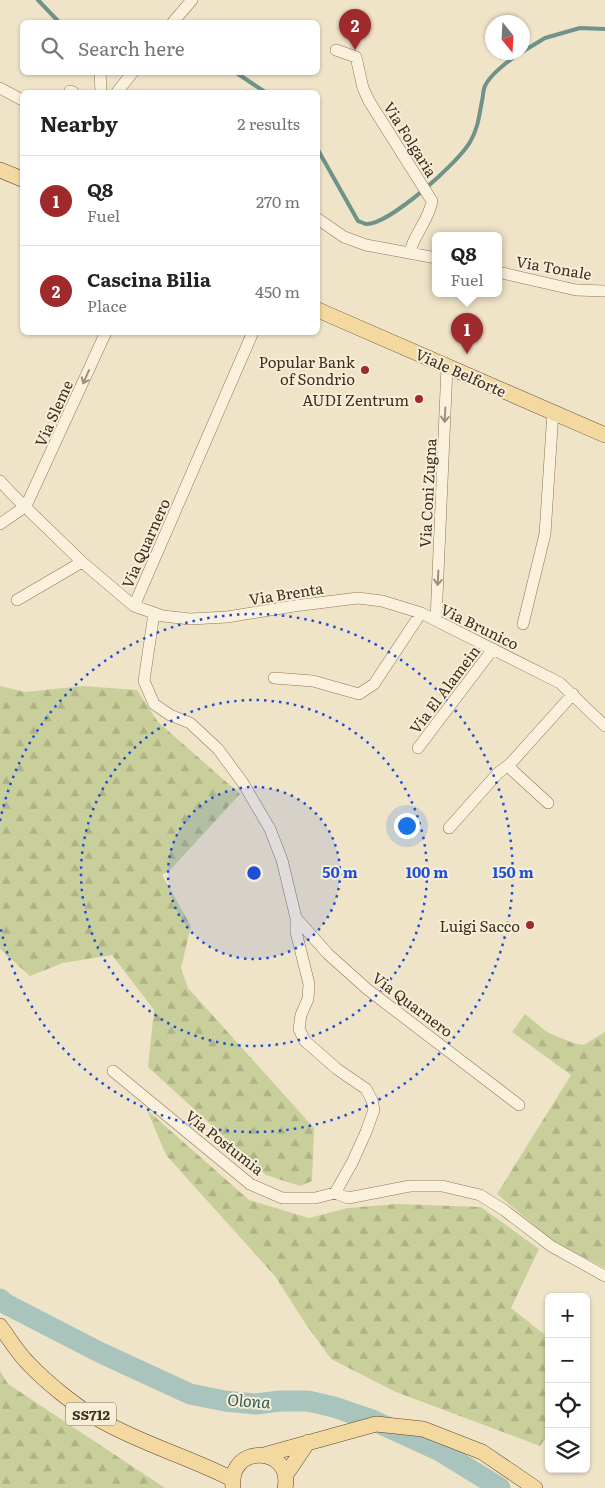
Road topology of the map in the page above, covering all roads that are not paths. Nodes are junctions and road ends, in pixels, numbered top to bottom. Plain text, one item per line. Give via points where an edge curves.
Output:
1 (192, 0) edge
2 (175, 20) edge
3 (336, 50) dead end
4 (100, 75) edge
5 (131, 75) edge
6 (0, 88) edge
7 (101, 90) edge
8 (119, 90) edge
9 (20, 99) edge
10 (0, 170) edge
11 (20, 178) edge
12 (320, 220) edge
13 (410, 252) junction
14 (432, 257) edge
15 (502, 273) edge
16 (605, 290) edge
17 (320, 311) edge
18 (105, 335) edge
19 (252, 335) edge
20 (447, 366) junction
21 (553, 412) junction
22 (605, 435) edge
23 (0, 481) edge
24 (26, 506) junction
25 (0, 524) edge
26 (82, 562) junction
27 (17, 600) dead end
28 (134, 606) junction
29 (154, 612) junction
30 (420, 613) junction
31 (436, 620) junction
32 (523, 624) dead end
33 (493, 649) junction
34 (274, 678) dead end
35 (573, 694) junction
36 (605, 726) edge
37 (418, 748) dead end
38 (510, 764) junction
39 (548, 803) dead end
40 (449, 828) dead end
41 (296, 918) junction
42 (113, 1071) dead end
43 (519, 1105) dead end
44 (335, 1193) junction
45 (605, 1276) edge
46 (0, 1326) edge
47 (308, 1442) junction
48 (264, 1455) junction
49 (241, 1462) junction
50 (207, 1466) junction
51 (285, 1482) edge
52 (233, 1484) edge
53 (535, 1488) edge

1 - 2 street
3 - 13 street, Via Folgaria via 356,57 369,100 432,201
4 - 7 street
5 - 8 street
6 - 9 street
10 - 11 main road
12 - 13 street via 344,237 366,245
13 - 14 street
15 - 16 street, Via Tonale via 576,290
17 - 20 main road, Viale Belforte
18 -> 24 street, Via Sleme
19 - 28 street, Via Quarnero
20 - 21 main road, Viale Belforte
20 -> 31 street, Via Coni Zugna
21 - 22 main road, Viale Belforte
21 - 32 street via 545,534
23 - 24 street
24 - 25 street
24 - 26 street
26 - 27 street
26 - 28 street
28 - 29 street, Via Quarnero
29 - 30 street, Via Brenta via 190,620 358,598 382,601
29 - 41 street, Via Quarnero via 144,681 154,704 190,723 218,749 243,783 270,829 282,860
30 - 31 street, Via Brunico
30 - 34 street, Via Brunico via 374,684 359,694 314,681
31 - 33 street, Via Brunico
33 - 35 street, Via Brunico via 560,683
33 - 37 street, Via El Alamein
35 - 36 street, Via Brunico
35 - 38 street
38 - 39 street via 512,770
38 - 40 street via 498,772
41 - 43 street, Via Quarnero via 328,954 367,989
41 - 44 street, Via Quarnero via 296,932 309,984 299,1029 305,1041 366,1089 374,1110 352,1163
42 - 44 street, Via Postumia via 250,1184 282,1198 315,1198
44 - 45 street, Via Postumia via 348,1198 410,1186 442,1186 480,1194 551,1246
46 - 50 main road, SS712 via 27,1362 60,1392 99,1419
47 - 48 main road, SS712
47 - 51 main road
47 - 53 main road, SS712 via 376,1424 423,1429 482,1452
48 - 49 main road, SS712
48 - 51 main road via 278,1462
49 - 50 main road, SS712
49 - 52 main road, SS712
50 - 52 main road, SS712

